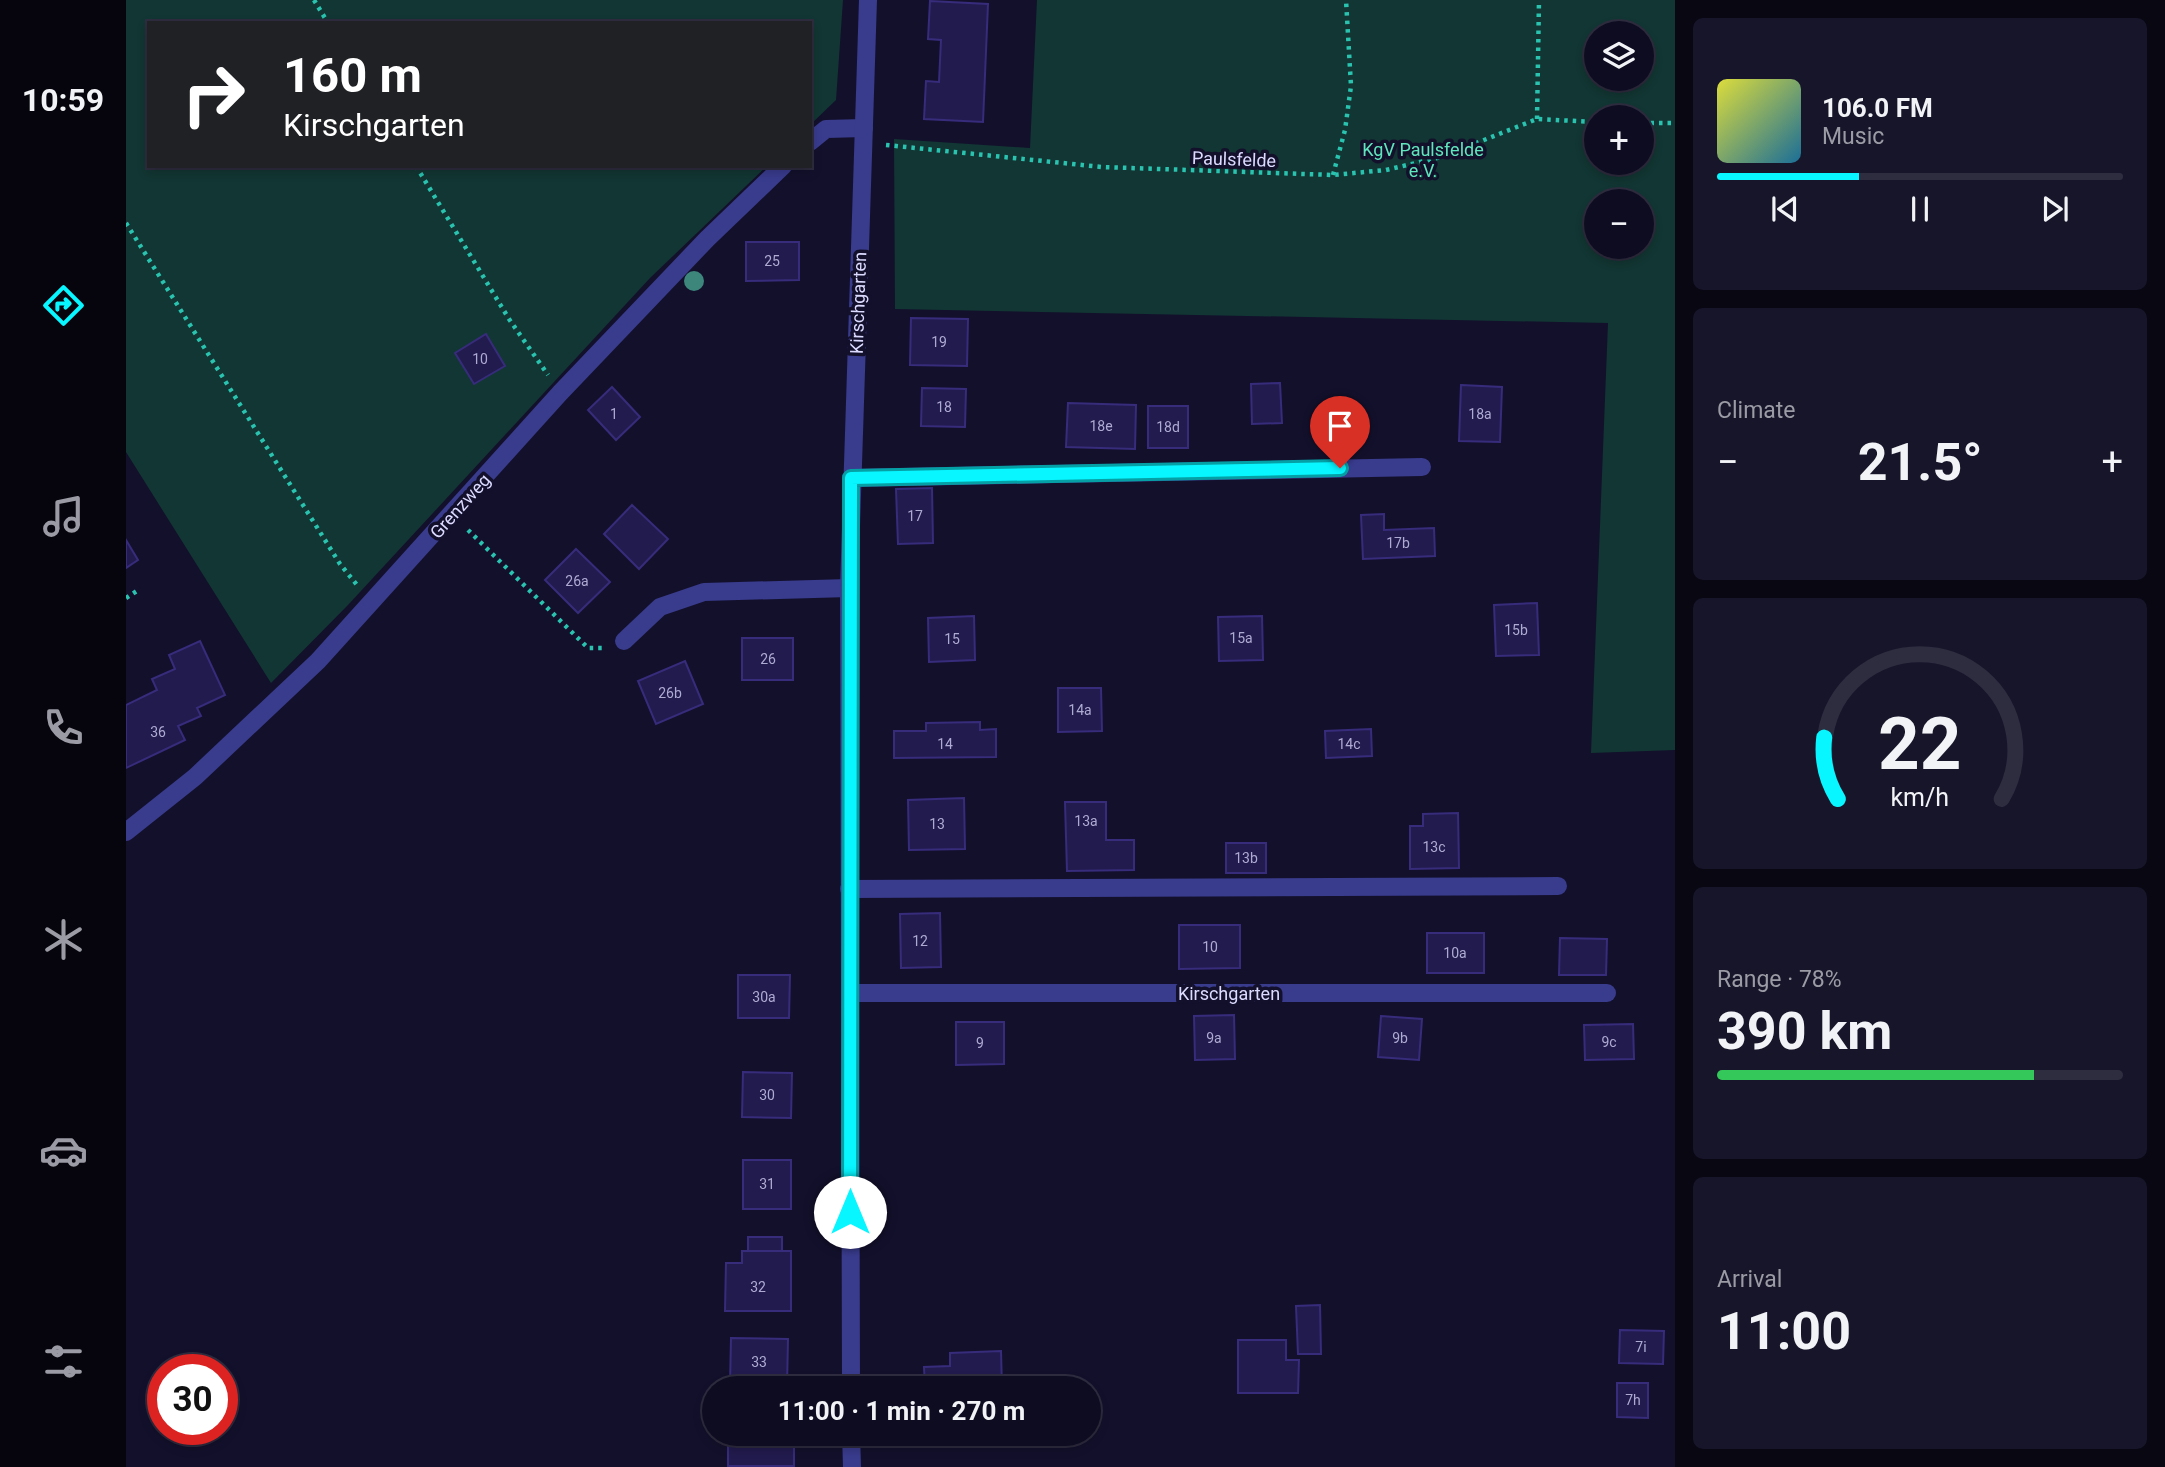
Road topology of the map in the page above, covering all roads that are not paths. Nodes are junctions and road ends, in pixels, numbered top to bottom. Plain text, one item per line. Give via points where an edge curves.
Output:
1 (868, 0) edge
2 (864, 136) junction
3 (812, 140) edge
4 (781, 168) edge
5 (1422, 467) dead end
6 (851, 478) junction
7 (849, 588) junction
8 (624, 641) road end
9 (126, 832) edge
10 (1558, 886) dead end
11 (849, 889) junction
12 (850, 993) junction
13 (1608, 993) dead end
14 (851, 1376) edge
15 (851, 1446) edge
16 (852, 1467) edge

1 - 2 street, Kirschgarten
2 - 3 street via 826,129
2 - 6 street, Kirschgarten
4 - 9 street, Grenzweg via 560,393 372,604 195,777
5 - 6 street
6 - 7 street, Kirschgarten
7 - 8 street via 704,592 660,607
7 - 11 street, Kirschgarten
10 - 11 street
11 - 12 street, Kirschgarten
12 - 13 street, Kirschgarten
12 - 14 street, Kirschgarten
15 - 16 street

